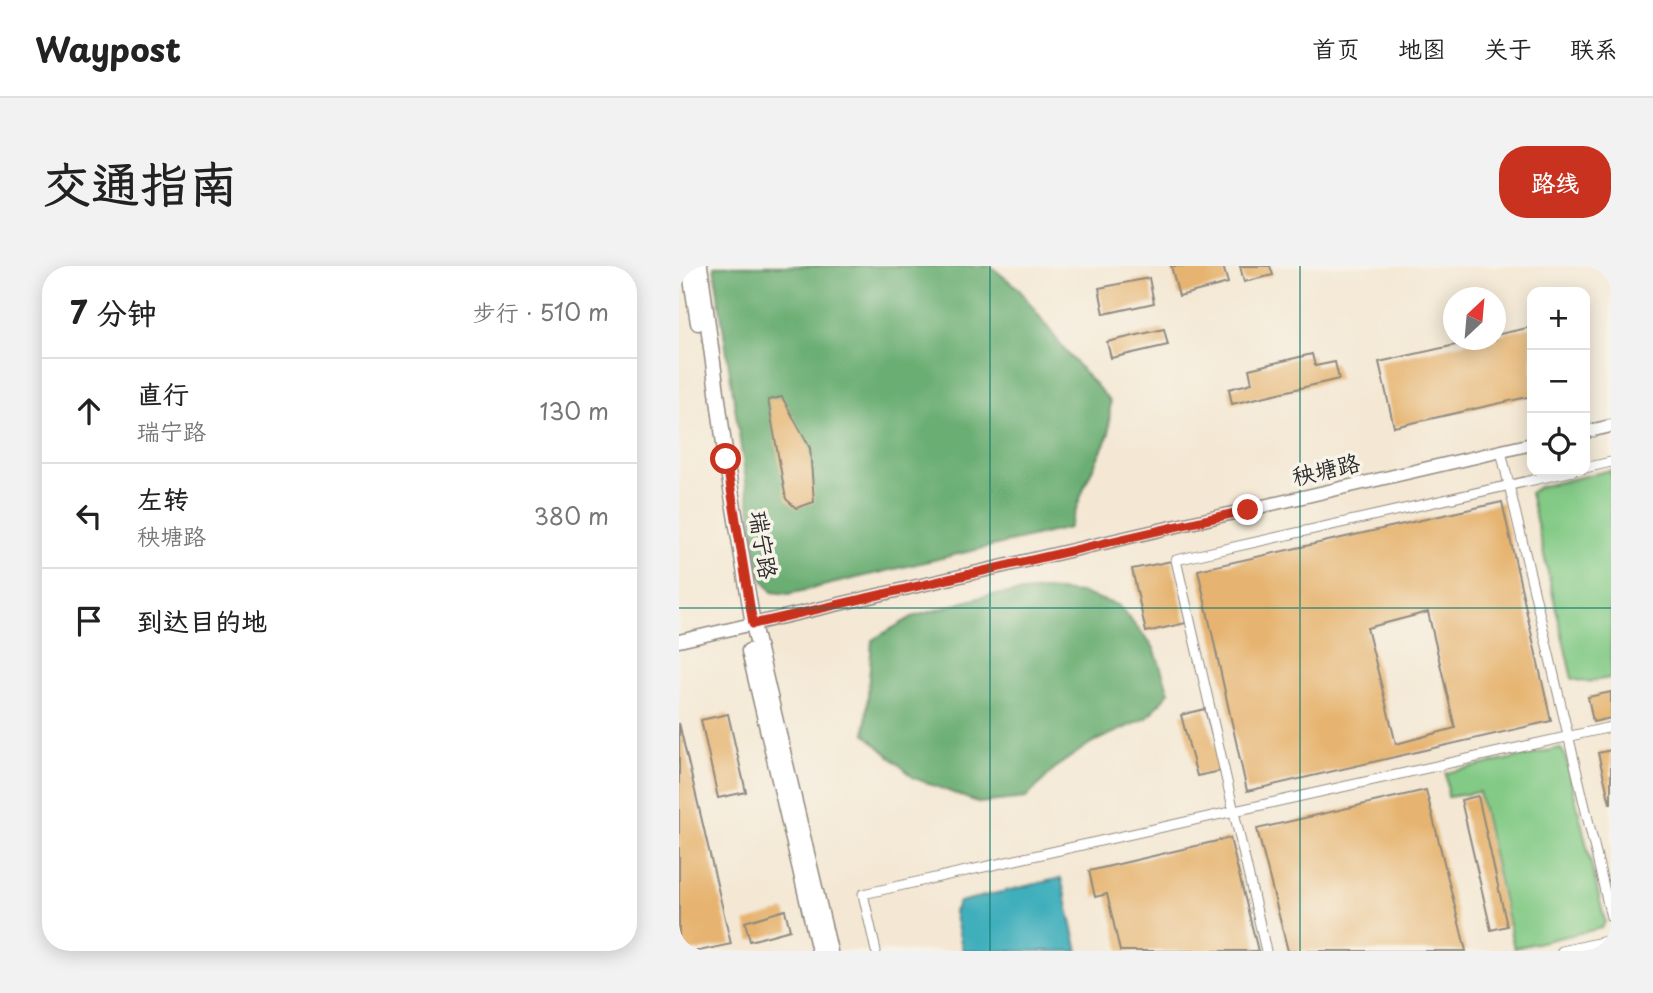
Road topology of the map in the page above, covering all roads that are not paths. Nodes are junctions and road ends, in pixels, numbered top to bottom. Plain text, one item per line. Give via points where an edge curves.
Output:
1 (689, 266) edge
2 (700, 266) edge
3 (1611, 426) edge
4 (1590, 431) edge
5 (1527, 445) edge
6 (1501, 451) junction
7 (1611, 462) edge
8 (1590, 467) edge
9 (1550, 476) edge
10 (1509, 485) junction
11 (748, 625) junction
12 (679, 641) edge
13 (1611, 727) edge
14 (1569, 737) junction
15 (1234, 812) junction
16 (1611, 917) edge
17 (1611, 940) edge
18 (819, 951) edge
19 (830, 951) edge
20 (876, 951) edge
21 (1266, 951) edge
22 (1562, 951) edge

1 - 11 main road, 瑞宁路
2 - 11 main road, 瑞宁路
3 - 4 main road
5 - 6 main road, 秧塘路
6 - 10 street
6 - 11 main road, 秧塘路
7 - 8 street
9 - 10 street
10 - 14 street
10 - 15 street via 1176,560
11 - 12 main road, 秧塘路
11 - 18 main road, 瑞宁路
11 - 19 main road, 瑞宁路
13 - 14 street
14 - 15 street
14 - 16 street
15 - 20 street via 863,894
15 - 21 street
17 - 22 street

